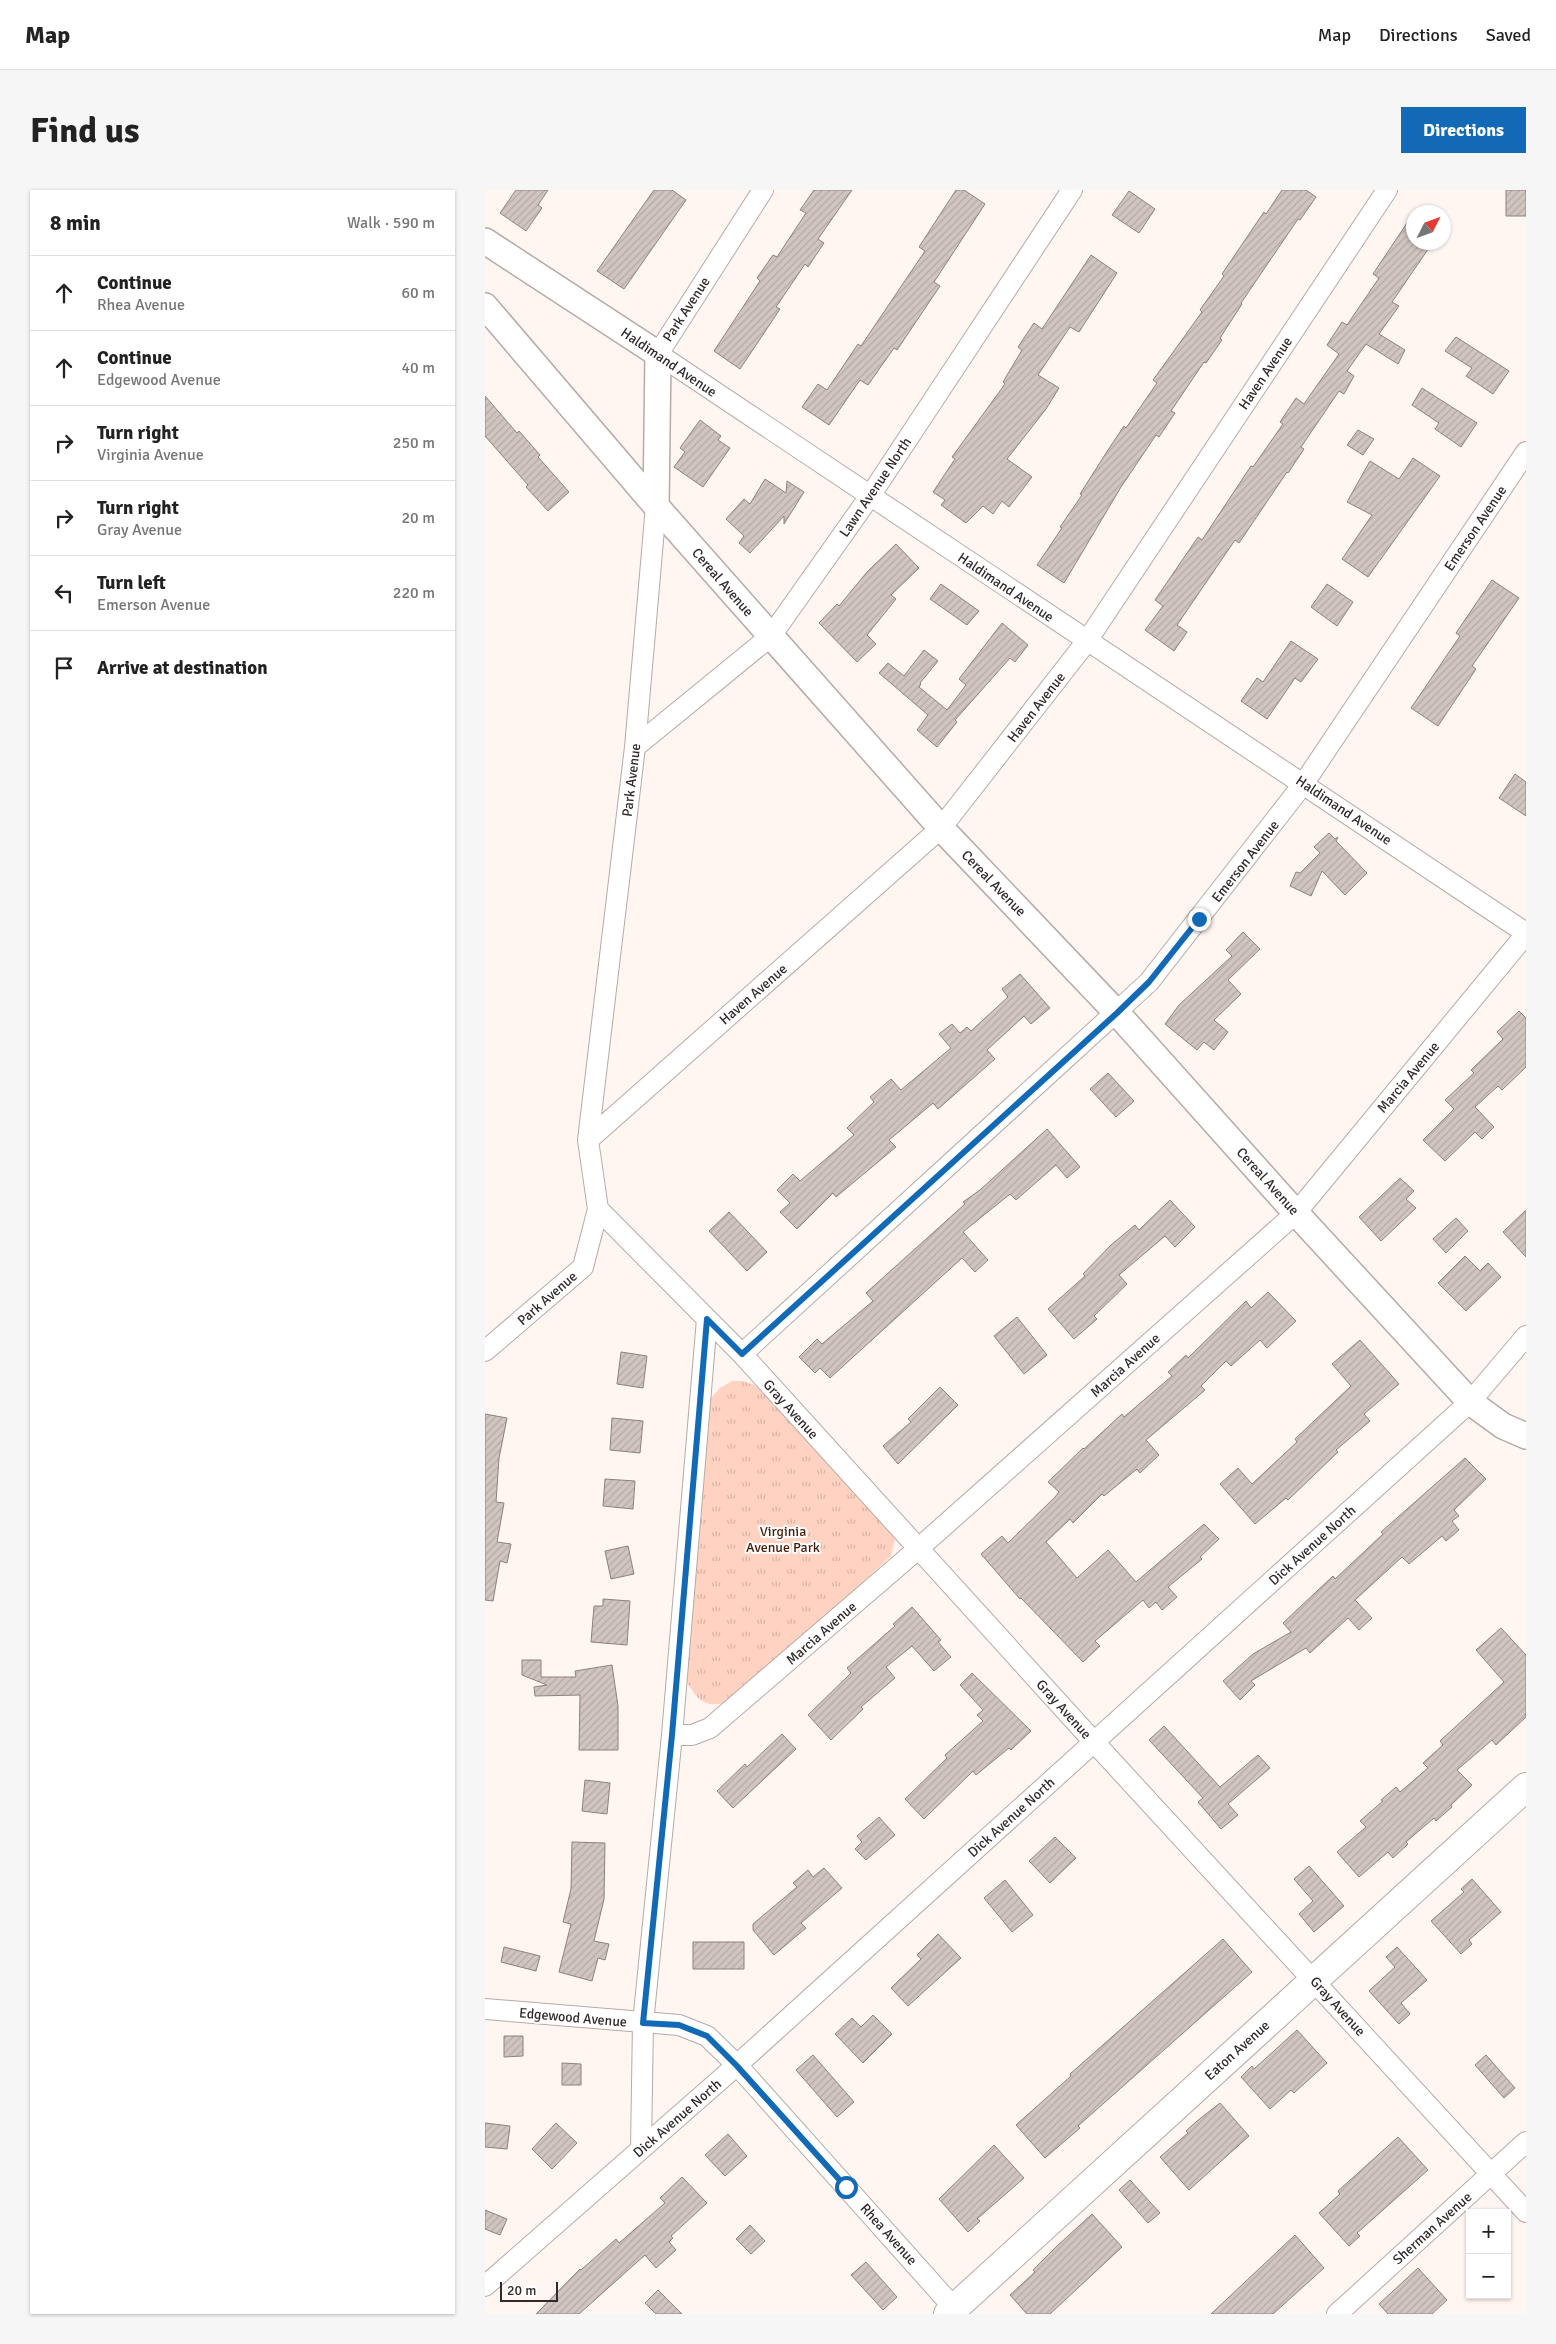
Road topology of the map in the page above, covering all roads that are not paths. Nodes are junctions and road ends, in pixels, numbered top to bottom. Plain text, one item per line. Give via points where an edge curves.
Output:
1 (763, 190) edge
2 (1072, 190) edge
3 (1387, 190) edge
4 (485, 241) edge
5 (485, 306) edge
6 (657, 354) junction
7 (1526, 452) edge
8 (871, 496) junction
9 (656, 506) junction
10 (771, 636) junction
11 (1087, 641) junction
12 (635, 747) junction
13 (1304, 783) junction
14 (941, 828) junction
15 (1526, 933) edge
16 (1117, 1013) junction
17 (588, 1140) junction
18 (598, 1209) junction
19 (1296, 1213) junction
20 (707, 1319) junction
21 (1526, 1336) edge
22 (485, 1350) edge
23 (742, 1354) junction
24 (1470, 1402) junction
25 (1526, 1436) edge
26 (919, 1548) junction
27 (672, 1735) junction
28 (1093, 1742) junction
29 (1526, 1786) edge
30 (1314, 1980) junction
31 (485, 2009) edge
32 (643, 2023) junction
33 (737, 2066) junction
34 (1526, 2142) edge
35 (641, 2148) junction
36 (1491, 2173) junction
37 (1526, 2212) edge
38 (485, 2286) edge
39 (954, 2312) edge
40 (1337, 2314) edge

1 - 6 street, Park Avenue
2 - 8 street, Lawn Avenue North
3 - 11 street, Haven Avenue
4 - 6 street, Haldimand Avenue
5 - 9 street, Cereal Avenue
6 - 8 street, Haldimand Avenue
6 - 9 street, Park Avenue
7 - 13 street, Emerson Avenue
8 - 10 street, Lawn Avenue North
8 - 11 street, Haldimand Avenue
9 - 10 street, Cereal Avenue
9 - 12 street, Park Avenue
10 - 12 street, Lawn Avenue North
10 - 14 street, Cereal Avenue
11 - 13 street, Haldimand Avenue
11 - 14 street, Haven Avenue
12 - 17 street, Park Avenue
13 - 15 street, Haldimand Avenue
13 - 16 street, Emerson Avenue via 1149,982
14 - 16 street, Cereal Avenue
14 - 17 street, Haven Avenue
15 - 19 street, Marcia Avenue
16 - 19 street, Cereal Avenue
16 - 23 street, Emerson Avenue
17 - 18 street, Park Avenue
18 - 20 street, Gray Avenue
18 - 22 street, Park Avenue via 583,1267
19 - 24 street, Cereal Avenue
19 - 26 street, Marcia Avenue
20 - 23 street, Gray Avenue
20 - 27 street
21 - 24 street, Dick Avenue North
23 - 26 street, Gray Avenue
24 - 25 street, Cereal Avenue via 1503,1426
24 - 28 street, Dick Avenue North
26 - 27 street, Marcia Avenue via 710,1728 692,1735
26 - 28 street, Gray Avenue
27 - 32 street
28 - 30 street, Gray Avenue
28 - 33 street, Dick Avenue North
29 - 30 main road, Eaton Avenue
30 - 36 street, Gray Avenue
30 - 39 main road, Eaton Avenue
31 - 32 street, Edgewood Avenue
32 - 33 street, Edgewood Avenue via 679,2025 707,2036
32 - 35 street
33 - 35 street, Dick Avenue North
33 - 39 street, Rhea Avenue
34 - 36 street, Sherman Avenue
35 - 38 street, Dick Avenue North
36 - 37 street, Gray Avenue
36 - 40 street, Sherman Avenue

